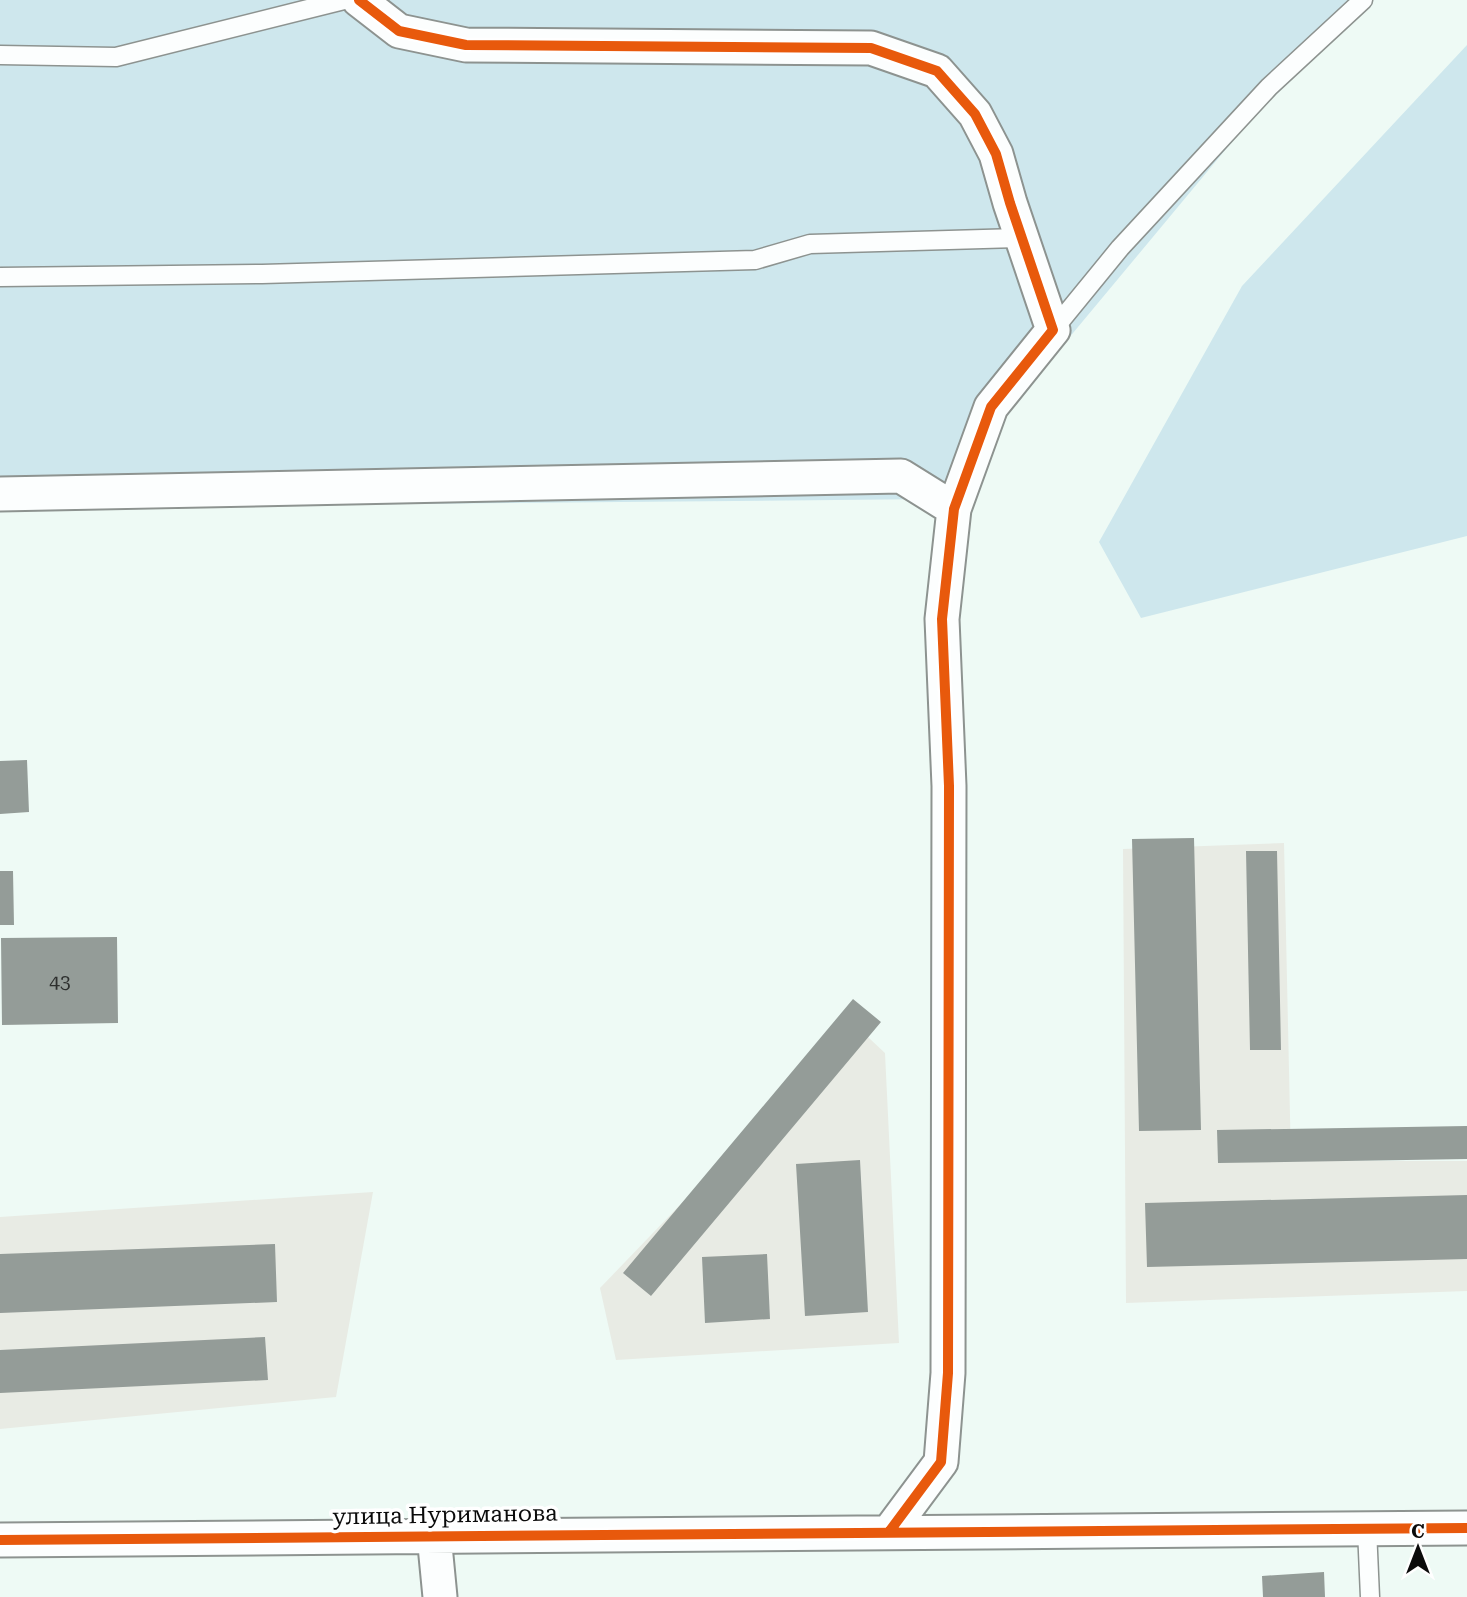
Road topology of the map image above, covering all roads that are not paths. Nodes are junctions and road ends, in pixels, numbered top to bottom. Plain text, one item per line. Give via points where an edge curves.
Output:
1 (344, 0) edge
2 (359, 0) edge
3 (1363, 0) edge
4 (0, 55) edge
5 (1022, 238) junction
6 (0, 277) edge
7 (1053, 330) junction
8 (0, 494) edge
9 (954, 509) junction
10 (1467, 1528) edge
11 (1367, 1529) junction
12 (890, 1532) junction
13 (434, 1535) junction
14 (0, 1540) edge
15 (440, 1597) edge
16 (1370, 1597) edge

1 - 4 lane via 117,57
2 - 5 street via 399,32 466,45 871,48 937,71 975,114 991,144
3 - 7 lane via 1269,87 1120,248
5 - 6 lane via 810,244 755,260
5 - 7 street
7 - 9 street via 991,407
8 - 9 street via 901,477
9 - 12 street via 943,619 949,786 948,1373 941,1462
10 - 11 street, улица Нуриманова
11 - 12 street, улица Нуриманова
11 - 16 lane
12 - 13 street, улица Нуриманова
13 - 14 street, улица Нуриманова
13 - 15 street

